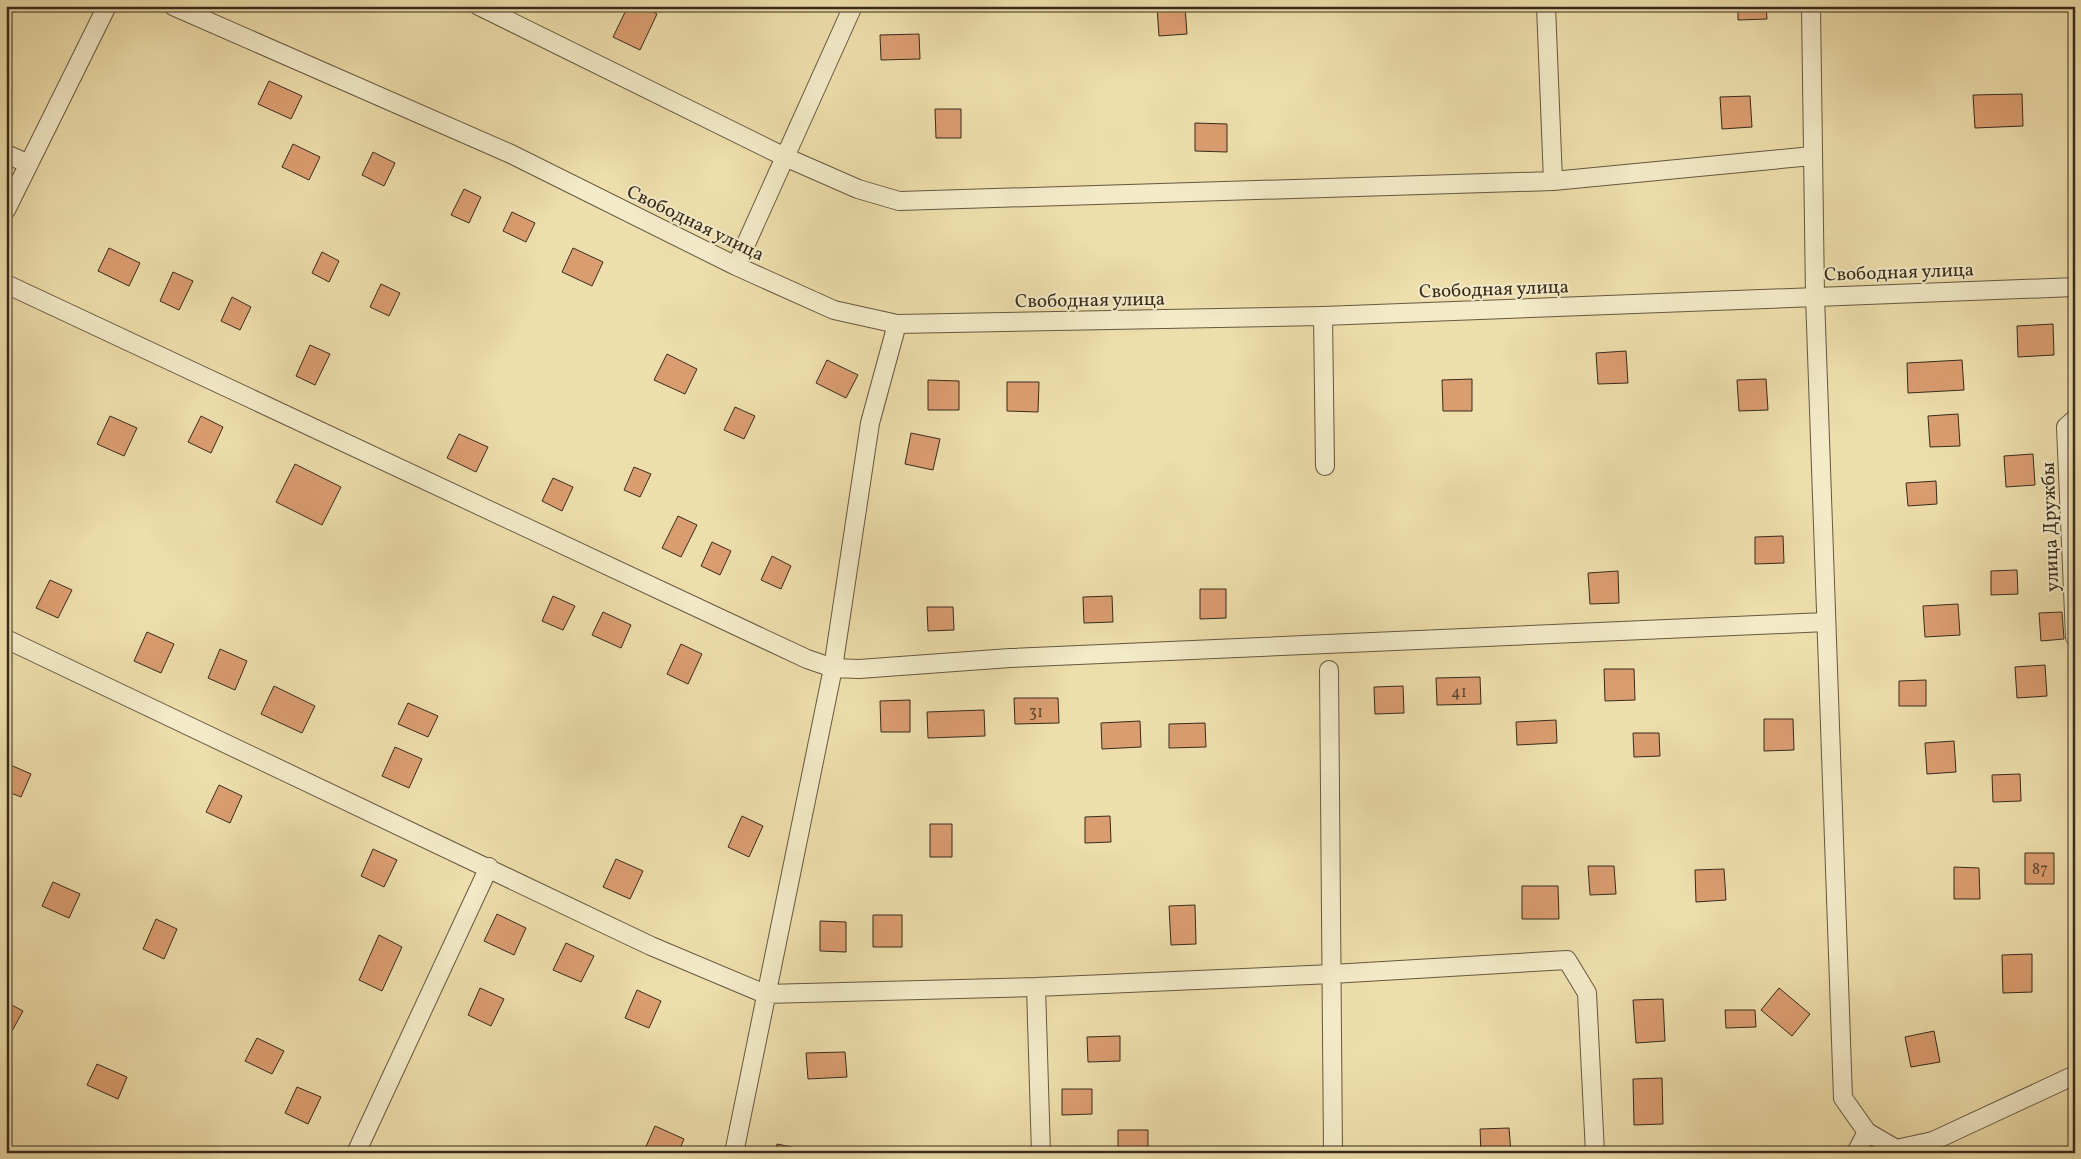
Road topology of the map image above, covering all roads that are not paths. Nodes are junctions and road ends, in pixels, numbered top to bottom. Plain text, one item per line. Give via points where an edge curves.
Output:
1 (107, 6) edge
2 (173, 6) edge
3 (479, 6) edge
4 (854, 6) edge
5 (1546, 6) edge
6 (1811, 6) edge
7 (6, 154) edge
8 (1812, 156) junction
9 (785, 157) junction
10 (29, 164) junction
11 (1553, 181) junction
12 (6, 210) edge
13 (736, 266) junction
14 (6, 284) edge
15 (2075, 287) edge
16 (1815, 296) junction
17 (1323, 316) junction
18 (897, 324) junction
19 (2075, 419) edge
20 (1325, 466) dead end
21 (1826, 622) junction
22 (2075, 637) edge
23 (6, 639) edge
24 (833, 668) junction
25 (1330, 670) dead end
26 (489, 867) junction
27 (1332, 974) junction
28 (1036, 987) junction
29 (765, 994) junction
30 (2075, 1075) edge
31 (1867, 1132) junction
32 (1896, 1151) edge
33 (356, 1153) edge
34 (734, 1153) edge
35 (1041, 1153) edge
36 (1334, 1153) edge
37 (1595, 1153) edge
38 (1856, 1153) edge

1 - 10 street
2 - 13 street, Свободная улица via 511,154
3 - 9 street
4 - 9 street
5 - 11 street
6 - 8 street
7 - 10 street
8 - 11 street
8 - 16 street
9 - 11 street via 858,189 899,201
9 - 13 street
10 - 12 street
13 - 18 street, Свободная улица via 834,310
14 - 24 street via 798,655
15 - 16 street, Свободная улица
16 - 17 street, Свободная улица
16 - 21 street
17 - 18 street, Свободная улица
17 - 20 street
18 - 24 street via 870,423
19 - 22 street, улица Дружбы via 2066,427
21 - 24 street
21 - 31 street via 1843,1098
23 - 26 street
24 - 29 street
25 - 27 street
26 - 29 street via 651,946
26 - 33 street
27 - 28 street
27 - 36 street
27 - 37 street via 1568,960 1588,993
28 - 29 street
28 - 35 street
29 - 34 street
30 - 32 street via 1933,1141
31 - 32 street
31 - 38 street

